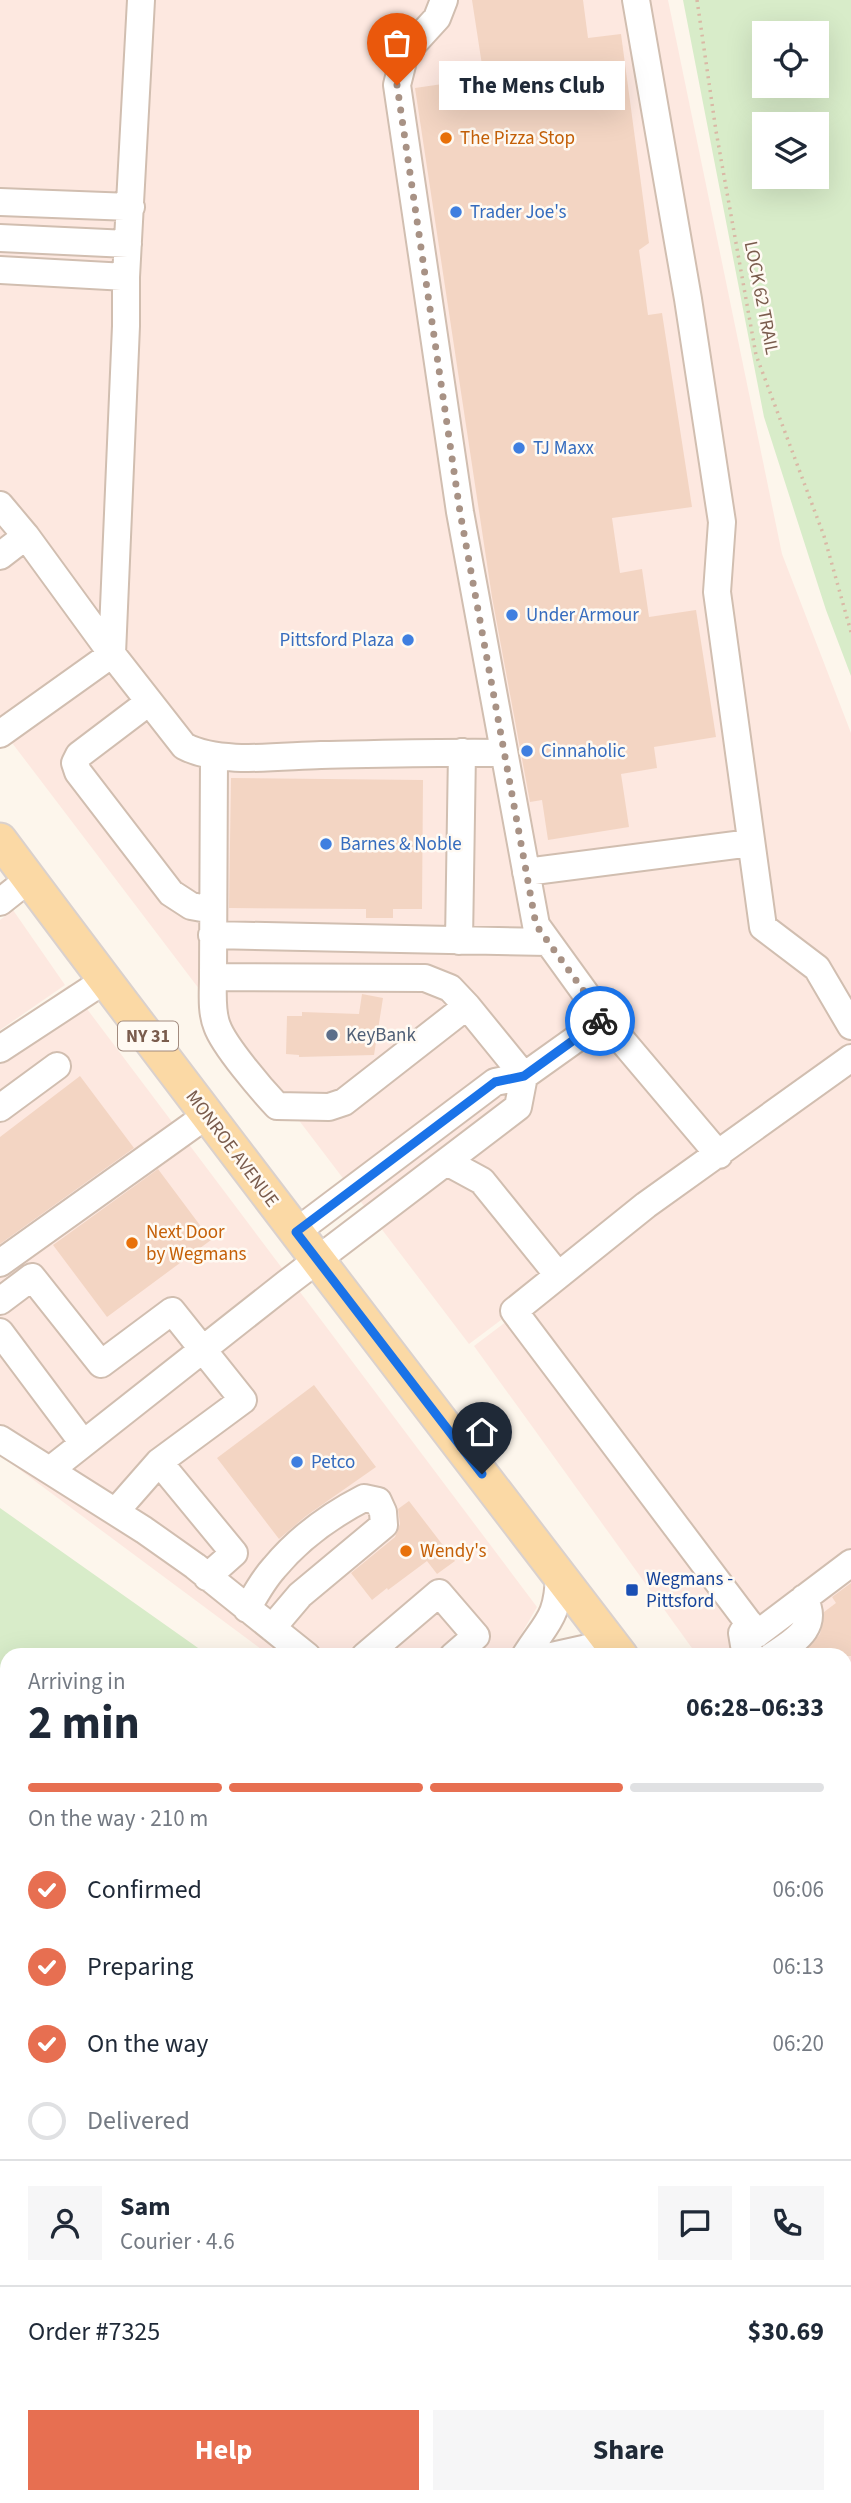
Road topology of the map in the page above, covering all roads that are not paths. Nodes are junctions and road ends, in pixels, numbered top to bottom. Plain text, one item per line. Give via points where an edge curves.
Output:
1 (141, 0) edge
2 (444, 0) edge
3 (636, 0) edge
4 (0, 202) edge
5 (131, 207) junction
6 (0, 238) edge
7 (128, 244) junction
8 (0, 271) edge
9 (126, 277) junction
10 (0, 505) edge
11 (26, 536) junction
12 (0, 556) edge
13 (112, 654) junction
14 (149, 702) junction
15 (0, 734) edge
16 (461, 752) junction
17 (504, 752) junction
18 (215, 756) junction
19 (0, 840) edge
20 (751, 843) junction
21 (526, 872) junction
22 (29, 879) junction
23 (0, 902) edge
24 (213, 922) junction
25 (459, 941) junction
26 (548, 942) junction
27 (214, 976) junction
28 (105, 980) junction
29 (467, 1006) junction
30 (604, 1019) junction
31 (851, 1026) edge
32 (0, 1049) edge
33 (851, 1058) edge
34 (57, 1066) dead end
35 (524, 1076) junction
36 (0, 1108) edge
37 (207, 1115) junction
38 (719, 1155) junction
39 (447, 1162) junction
40 (296, 1232) junction
41 (318, 1259) junction
42 (0, 1263) edge
43 (558, 1275) junction
44 (0, 1301) edge
45 (0, 1332) edge
46 (203, 1349) junction
47 (0, 1439) edge
48 (83, 1443) junction
49 (159, 1462) junction
50 (50, 1469) junction
51 (116, 1511) junction
52 (851, 1563) edge
53 (559, 1574) junction
54 (207, 1577) junction
55 (804, 1598) junction
56 (247, 1609) junction
57 (749, 1623) junction
58 (272, 1629) junction
59 (297, 1648) edge
60 (378, 1648) edge
61 (462, 1648) edge
62 (531, 1648) edge
63 (615, 1648) edge
64 (746, 1648) edge
65 (783, 1648) edge

1 - 5 lane
2 - 17 lane via 437,18 405,53 397,85 460,512
3 - 20 lane via 722,522 717,592
4 - 5 lane
5 - 7 lane
6 - 7 lane
7 - 9 lane
8 - 9 lane
9 - 13 lane
10 - 11 lane
11 - 12 lane
11 - 13 lane
13 - 14 lane
13 - 15 lane
14 - 18 lane via 184,746
14 - 24 lane via 79,755 75,763 171,893
16 - 17 lane
16 - 18 lane
16 - 25 lane
17 - 21 lane
18 - 24 lane
19 - 22 main road, MONROE AVENUE / NY 31
20 - 21 lane
20 - 31 lane via 763,927 817,968
21 - 26 lane via 536,925
22 - 23 lane
22 - 28 main road, MONROE AVENUE / NY 31
24 - 25 lane
24 - 27 lane
25 - 26 lane
26 - 30 lane
27 - 29 lane via 425,978 450,989
27 - 29 lane via 217,1029 277,1106 329,1107 344,1102
28 - 32 lane
28 - 37 main road, MONROE AVENUE / NY 31
29 - 35 lane
30 - 35 lane
30 - 38 lane
33 - 38 lane
34 - 36 lane
35 - 39 lane via 518,1107
35 - 40 lane via 495,1082
37 - 40 main road, MONROE AVENUE / NY 31
37 - 42 lane
38 - 43 lane via 646,1205
39 - 41 lane
39 - 43 lane via 482,1181
40 - 41 main road, MONROE AVENUE / NY 31
41 - 46 lane
41 - 53 main road, MONROE AVENUE / NY 31
43 - 57 lane via 514,1311
44 - 46 lane via 32,1277 101,1364 172,1311
45 - 48 lane
46 - 48 lane
46 - 49 lane via 243,1399
47 - 50 lane
48 - 50 lane
49 - 51 lane
49 - 54 lane via 234,1553
50 - 51 lane
51 - 54 lane
52 - 55 lane
53 - 62 lane via 559,1599
53 - 63 main road, MONROE AVENUE / NY 31
54 - 56 lane
55 - 57 lane via 757,1634
55 - 65 lane via 810,1609 808,1624 802,1635
56 - 58 lane
56 - 58 lane via 273,1568 294,1547 345,1508 364,1498 377,1501 384,1525 308,1588
57 - 64 lane via 742,1633
58 - 59 lane
60 - 61 lane via 439,1593 476,1636

